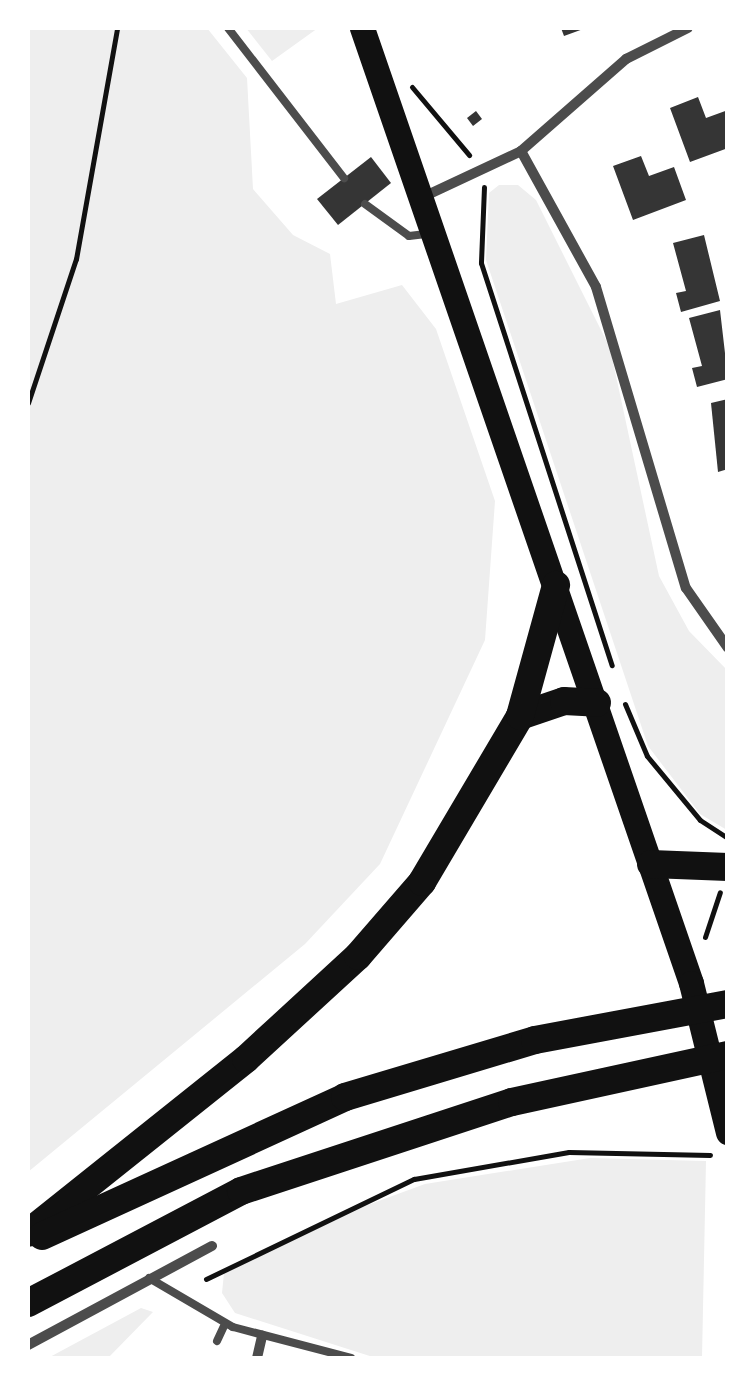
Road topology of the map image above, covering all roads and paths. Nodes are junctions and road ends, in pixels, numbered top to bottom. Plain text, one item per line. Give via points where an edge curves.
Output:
1 (117, 28) edge
2 (228, 28) edge
3 (362, 28) edge
4 (688, 28) edge
5 (667, 31) edge
6 (409, 84) dead end
7 (520, 151) junction
8 (473, 159) dead end
9 (344, 178) dead end
10 (484, 188) dead end
11 (422, 197) junction
12 (364, 204) dead end
13 (435, 232) junction
14 (28, 403) edge
15 (556, 585) junction
16 (728, 648) edge
17 (616, 677) dead end
18 (609, 699) junction
19 (520, 716) junction
20 (728, 838) edge
21 (651, 864) junction
22 (725, 878) edge
23 (706, 944) dead end
24 (728, 1004) edge
25 (728, 1055) edge
26 (640, 1072) junction
27 (728, 1076) edge
28 (726, 1123) edge
29 (710, 1155) dead end
30 (28, 1233) edge
31 (28, 1244) edge
32 (212, 1246) dead end
33 (149, 1278) junction
34 (206, 1280) dead end
35 (28, 1302) edge
36 (226, 1324) junction
37 (262, 1336) junction
38 (218, 1341) dead end
39 (28, 1345) edge
40 (257, 1358) edge
41 (350, 1358) edge

1 - 14 path via 76,259
2 - 9 lane
3 - 11 main road
4 - 5 street
5 - 7 street
6 - 8 path
7 - 11 street
7 - 16 street via 596,287 686,588
10 - 17 path via 481,263
11 - 13 main road
12 - 13 lane via 410,236
13 - 15 main road
15 - 18 main road
15 - 19 highway
18 - 19 highway via 564,701
18 - 20 path via 700,820
18 - 21 main road
19 - 30 highway via 422,882 358,956
21 - 22 highway
21 - 28 main road via 691,983
22 - 23 path via 703,928
24 - 31 highway via 535,1040 345,1098
25 - 26 highway
26 - 27 highway
26 - 35 highway via 512,1102 240,1191
29 - 34 path via 569,1152 414,1179
32 - 33 street
33 - 36 lane
33 - 39 street
36 - 37 lane
36 - 38 lane
37 - 40 street
37 - 41 lane

